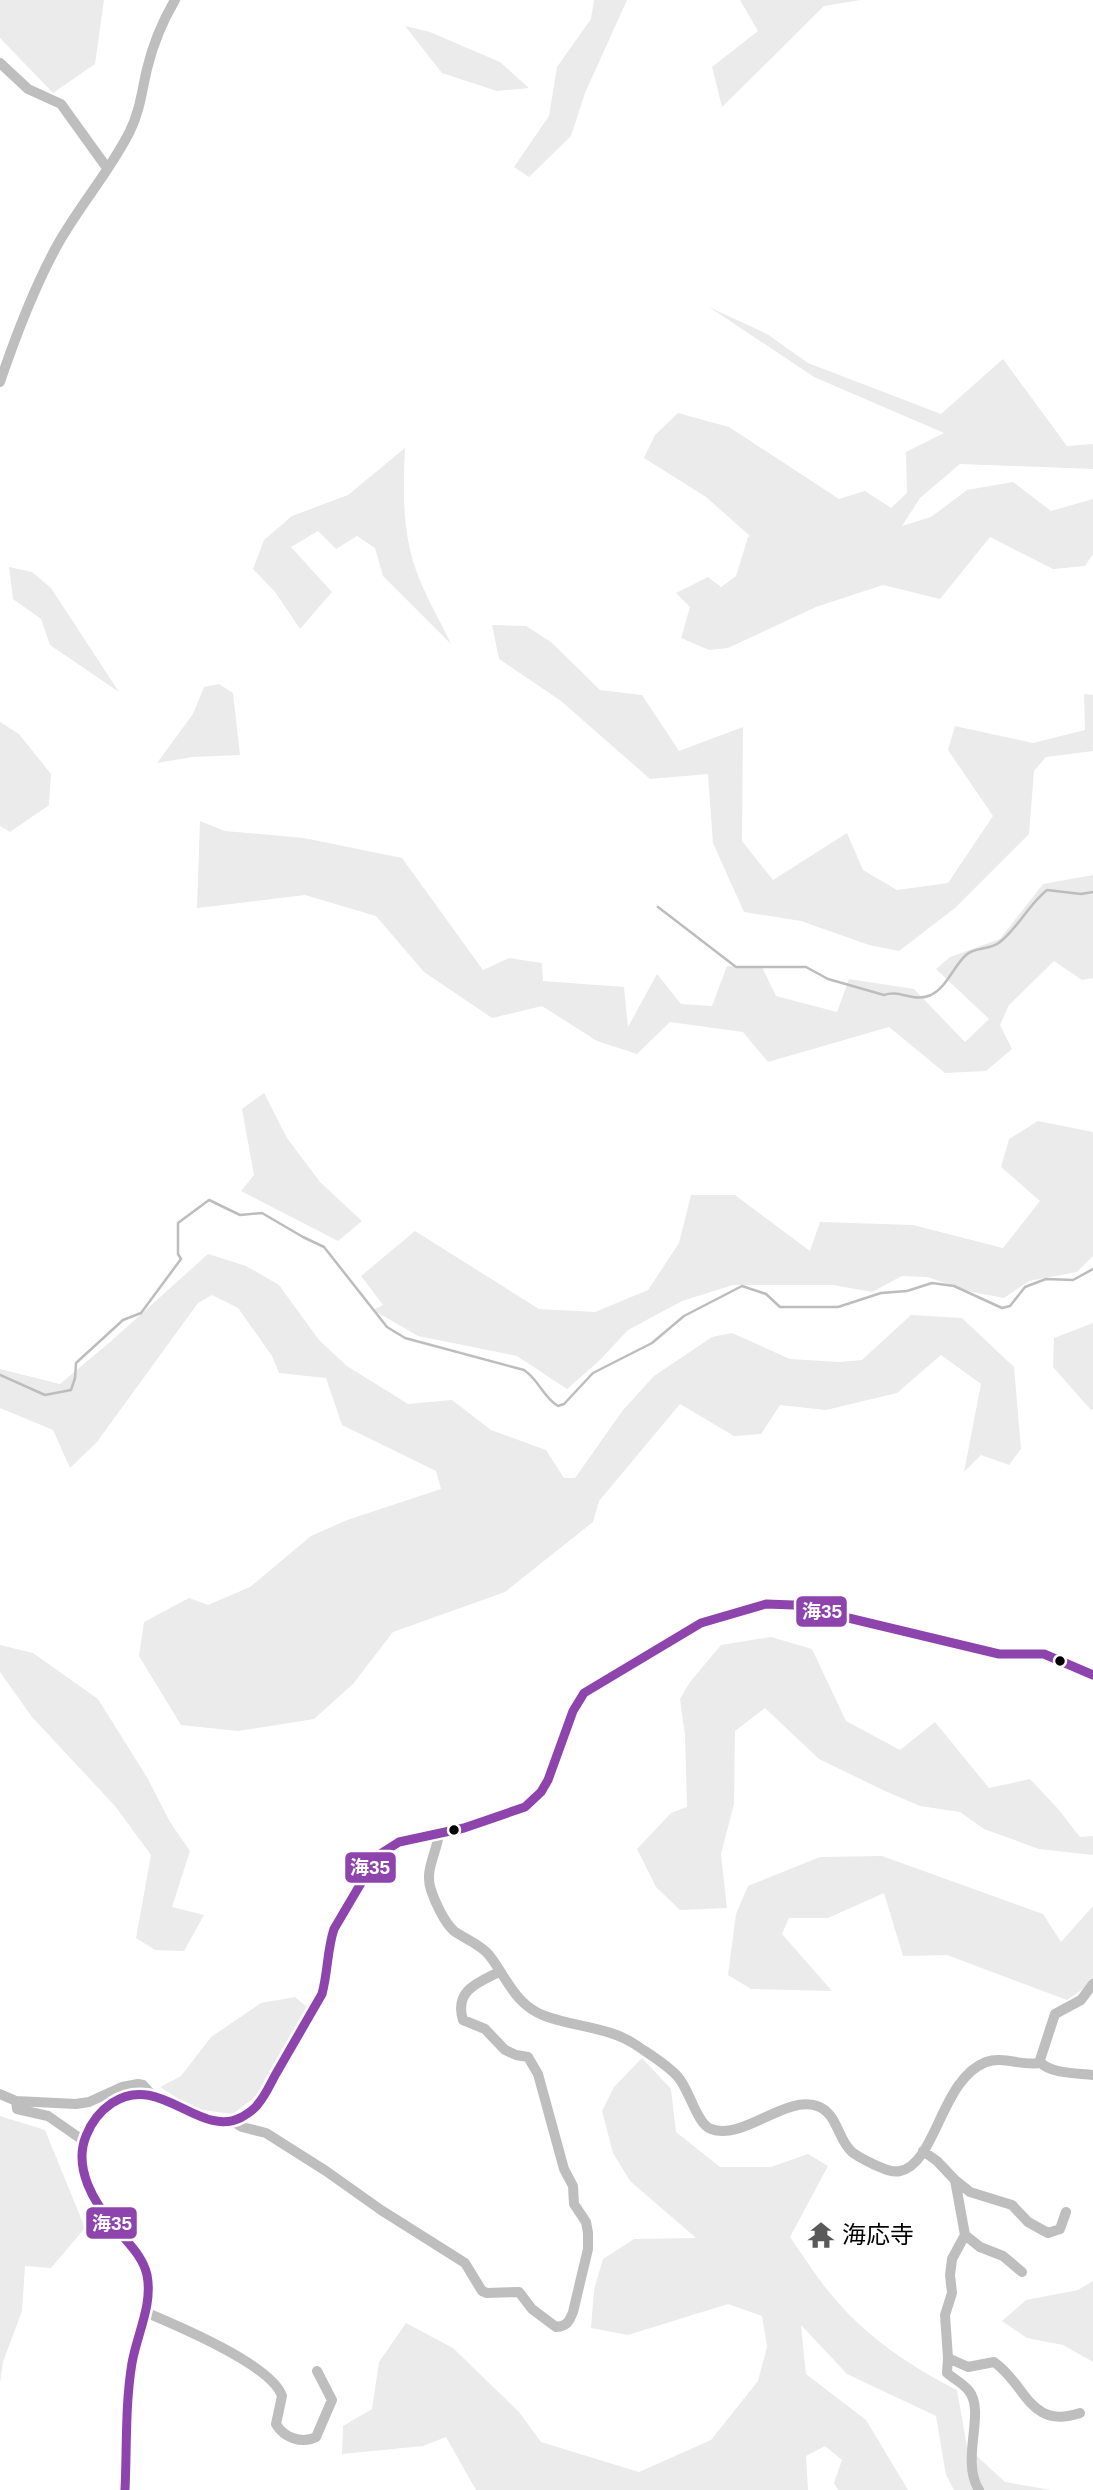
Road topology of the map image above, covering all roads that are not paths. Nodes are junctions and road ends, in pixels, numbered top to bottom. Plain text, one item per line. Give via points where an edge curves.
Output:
1 (175, 0) edge
2 (0, 63) edge
3 (107, 169) junction
4 (0, 382) edge
5 (1093, 1675) edge
6 (439, 1833) junction
7 (499, 1972) junction
8 (1093, 1984) edge
9 (1040, 2062) junction
10 (1093, 2075) edge
11 (0, 2094) edge
12 (152, 2095) junction
13 (16, 2101) junction
14 (234, 2122) junction
15 (84, 2141) junction
16 (923, 2151) junction
17 (955, 2180) junction
18 (1066, 2211) dead end
19 (965, 2235) junction
20 (1022, 2272) dead end
21 (145, 2312) junction
22 (948, 2358) junction
23 (317, 2371) dead end
24 (1080, 2413) dead end
25 (125, 2490) edge
26 (979, 2490) edge

1 - 3 street via 161,23 135,119
2 - 3 street via 28,89 61,104
3 - 4 street via 42,275
5 - 6 street via 1044,1654 999,1654 794,1605 766,1604 691,1628 592,1688 579,1700 548,1780 533,1800 508,1814
6 - 7 street via 428,1876 430,1889 452,1928 489,1955
6 - 14 street via 399,1842 377,1856 334,1929 317,2005 258,2105
7 - 14 street via 472,1986 460,2009 463,2020 485,2028 505,2050 528,2057 538,2074 564,2169 573,2186 574,2204 588,2233 573,2312 564,2326 556,2327 540,2315 519,2292 482,2291 465,2263 266,2133
7 - 16 street via 517,1997 545,2016 633,2043 677,2076 712,2130 728,2130 791,2106 810,2105 832,2117 851,2151 883,2168 903,2170
8 - 9 street via 1080,2000 1053,2016
9 - 10 street via 1052,2069
9 - 16 street via 999,2060 973,2069 956,2088
11 - 13 street
12 - 13 street via 138,2084 76,2104
12 - 14 street via 200,2117
12 - 15 street via 127,2096 107,2106 92,2122
13 - 15 street via 21,2112 48,2116
15 - 21 street via 83,2164 91,2193 145,2268 149,2290
16 - 17 street
17 - 18 street via 970,2192 1012,2205 1028,2222 1048,2233 1060,2229
17 - 19 street
19 - 20 street
19 - 22 street via 952,2259 952,2293 945,2315
21 - 23 street via 224,2347 275,2384 282,2396 276,2424 281,2433 307,2442 316,2437 332,2400
21 - 25 street via 131,2378
22 - 24 street via 968,2367 994,2362 1014,2380 1033,2408 1045,2414 1067,2417
22 - 26 street via 947,2373 969,2392 974,2403 970,2463

